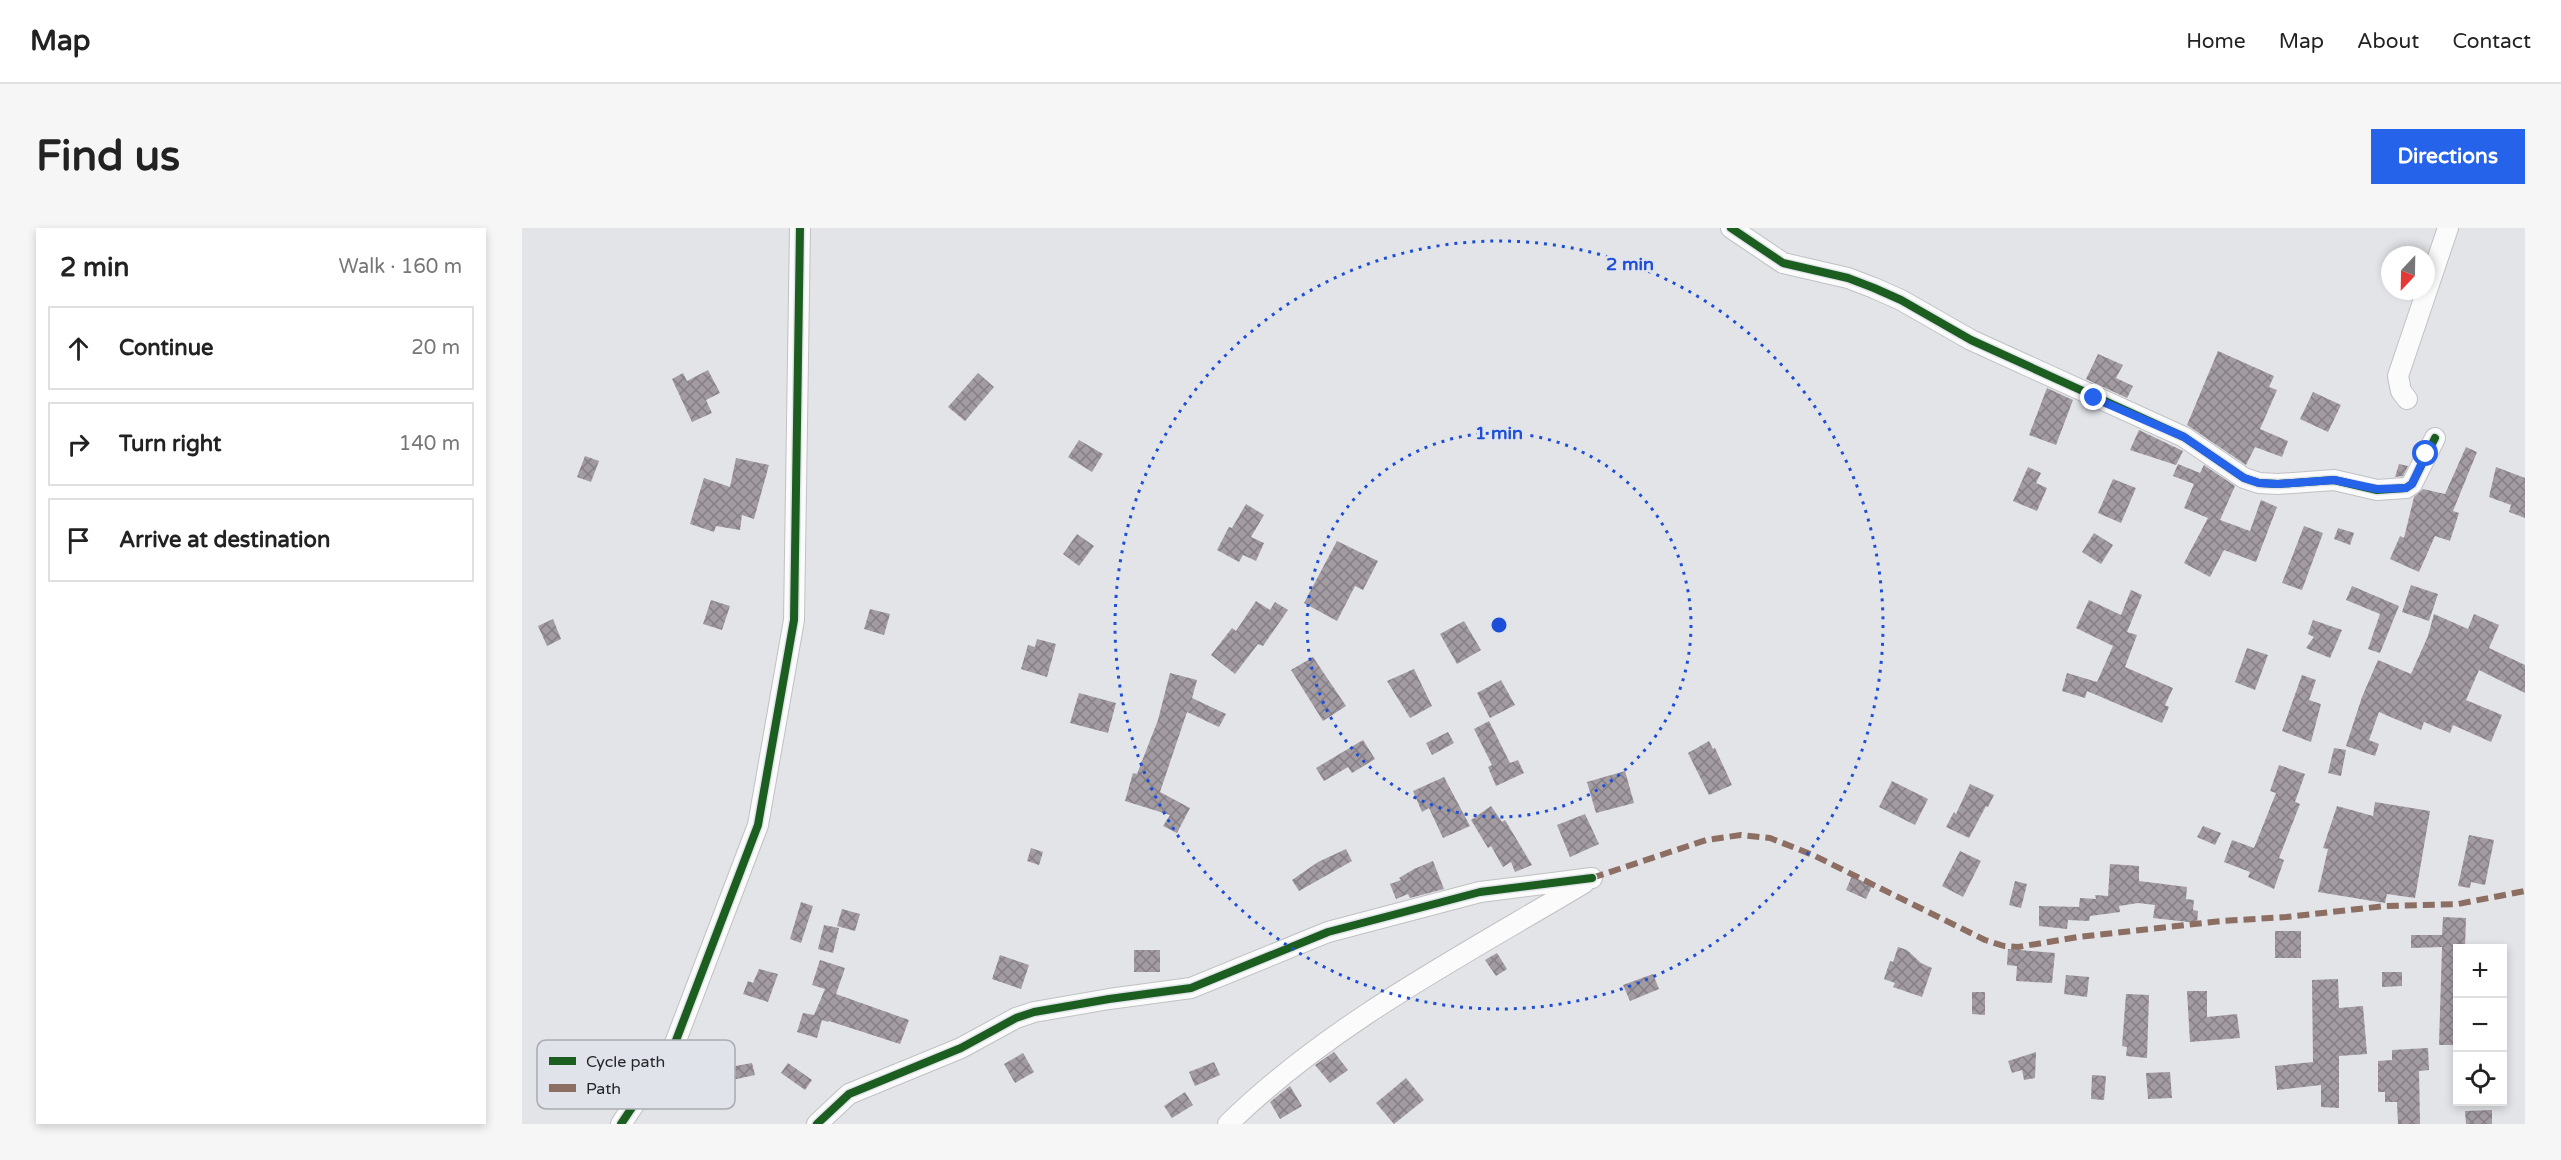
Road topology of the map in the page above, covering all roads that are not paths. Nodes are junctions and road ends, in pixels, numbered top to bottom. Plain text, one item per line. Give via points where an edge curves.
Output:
1 (800, 228) edge
2 (1731, 228) edge
3 (2448, 228) edge
4 (2407, 399) dead end
5 (2434, 438) dead end
6 (676, 1040) edge
7 (631, 1109) edge
8 (621, 1124) edge
9 (817, 1124) edge
10 (1228, 1124) edge

1 - 6 street via 794,620 758,825
2 - 5 street via 1783,263 1848,278 1901,300 1971,340 2184,437 2244,478 2259,483 2334,480 2377,489 2406,488 2412,484
3 - 4 street via 2398,376
7 - 8 street
9 - 10 street via 849,1094 1034,1012 1181,991 1328,932 1480,892 1592,878 1363,1017 1264,1089

